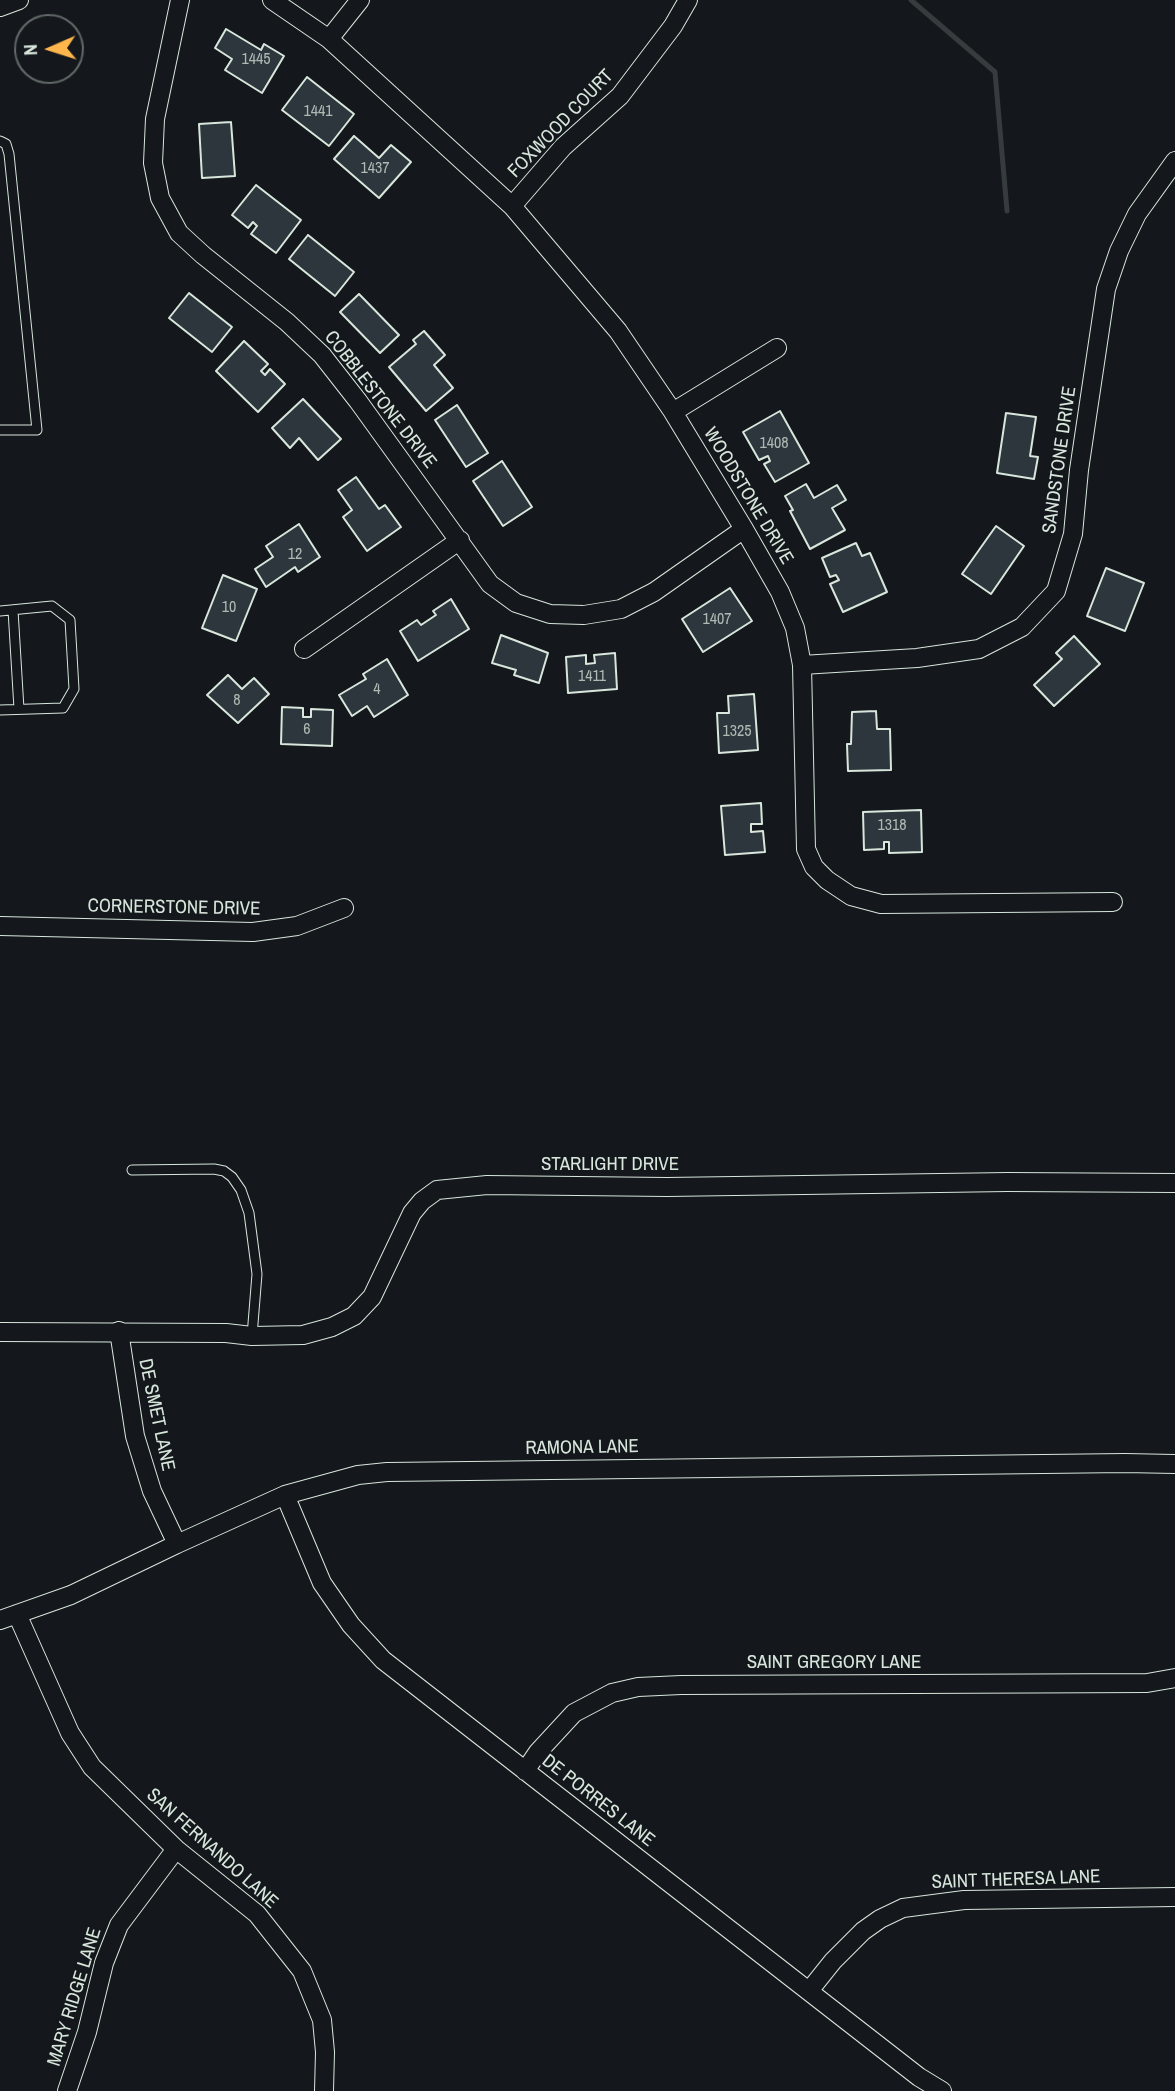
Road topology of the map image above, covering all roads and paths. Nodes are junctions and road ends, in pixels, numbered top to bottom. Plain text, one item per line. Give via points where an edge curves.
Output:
1 (19, 0) edge
2 (180, 0) edge
3 (272, 0) edge
4 (360, 0) edge
5 (688, 0) edge
6 (0, 7) edge
7 (329, 39) junction
8 (0, 141) edge
9 (1175, 161) edge
10 (512, 206) junction
11 (777, 348) dead end
12 (673, 412) junction
13 (0, 430) edge
14 (744, 529) junction
15 (460, 540) junction
16 (13, 610) junction
17 (0, 611) edge
18 (304, 649) dead end
19 (802, 665) junction
20 (19, 709) junction
21 (0, 710) edge
22 (1113, 902) dead end
23 (344, 908) dead end
24 (0, 926) edge
25 (132, 1170) dead end
26 (1175, 1183) edge
27 (119, 1331) junction
28 (0, 1332) edge
29 (252, 1336) junction
30 (1175, 1464) edge
31 (285, 1495) junction
32 (177, 1544) junction
33 (9, 1613) edge
34 (0, 1620) edge
35 (1175, 1678) edge
36 (525, 1770) junction
37 (176, 1849) junction
38 (1175, 1897) edge
39 (808, 1991) junction
40 (67, 2091) edge
41 (324, 2091) edge
42 (942, 2091) edge

1 - 6 street
2 - 15 street, COBBLESTONE DRIVE via 155,119 153,163 160,198 179,233 322,355
3 - 7 street, WOODSTONE DRIVE
4 - 7 street
5 - 10 street, FOXWOOD COURT via 621,96 563,147
7 - 10 street, WOODSTONE DRIVE
8 - 13 lane via 9,154 37,430
9 - 19 street, SANDSTONE DRIVE via 1137,215 1106,289 1073,534 1056,591 1021,626 979,649
10 - 12 street, WOODSTONE DRIVE via 618,331
11 - 12 street
12 - 14 street, WOODSTONE DRIVE
14 - 15 street, COBBLESTONE DRIVE via 654,592 621,609 584,615 550,614 516,603 490,584
14 - 19 street, WOODSTONE DRIVE via 780,592
15 - 18 street
16 - 17 lane
16 - 20 lane
16 - 20 lane via 52,606 70,620 74,689 63,708
19 - 22 street, WOODSTONE DRIVE via 806,849 827,880 851,896 881,904
20 - 21 lane
23 - 24 street, CORNERSTONE DRIVE via 297,926 253,932
25 - 29 lane via 214,1169 232,1177 249,1213 257,1274
26 - 29 street, STARLIGHT DRIVE via 487,1185 437,1191 411,1213 372,1297 354,1316 303,1335
27 - 28 street, STARLIGHT DRIVE
27 - 29 street, STARLIGHT DRIVE
27 - 32 street, DE SMET LANE via 135,1436 152,1491
30 - 31 street, RAMONA LANE via 387,1472 330,1481
31 - 32 street, RAMONA LANE
31 - 36 street, DE PORRES LANE via 322,1583 351,1625 383,1660
32 - 33 street, RAMONA LANE via 71,1595
33 - 34 street, RAMONA LANE
33 - 37 street, SAN FERNANDO LANE via 92,1767
35 - 36 street, SAINT GREGORY LANE via 1147,1683 638,1687 612,1693 574,1713
36 - 39 street, DE PORRES LANE
37 - 40 street, MARY RIDGE LANE via 120,1925 104,1963
37 - 41 street, SAN FERNANDO LANE via 257,1914 302,1971 322,2020
38 - 39 street, SAINT THERESA LANE via 964,1900 903,1908 863,1931
39 - 42 street, DE PORRES LANE

